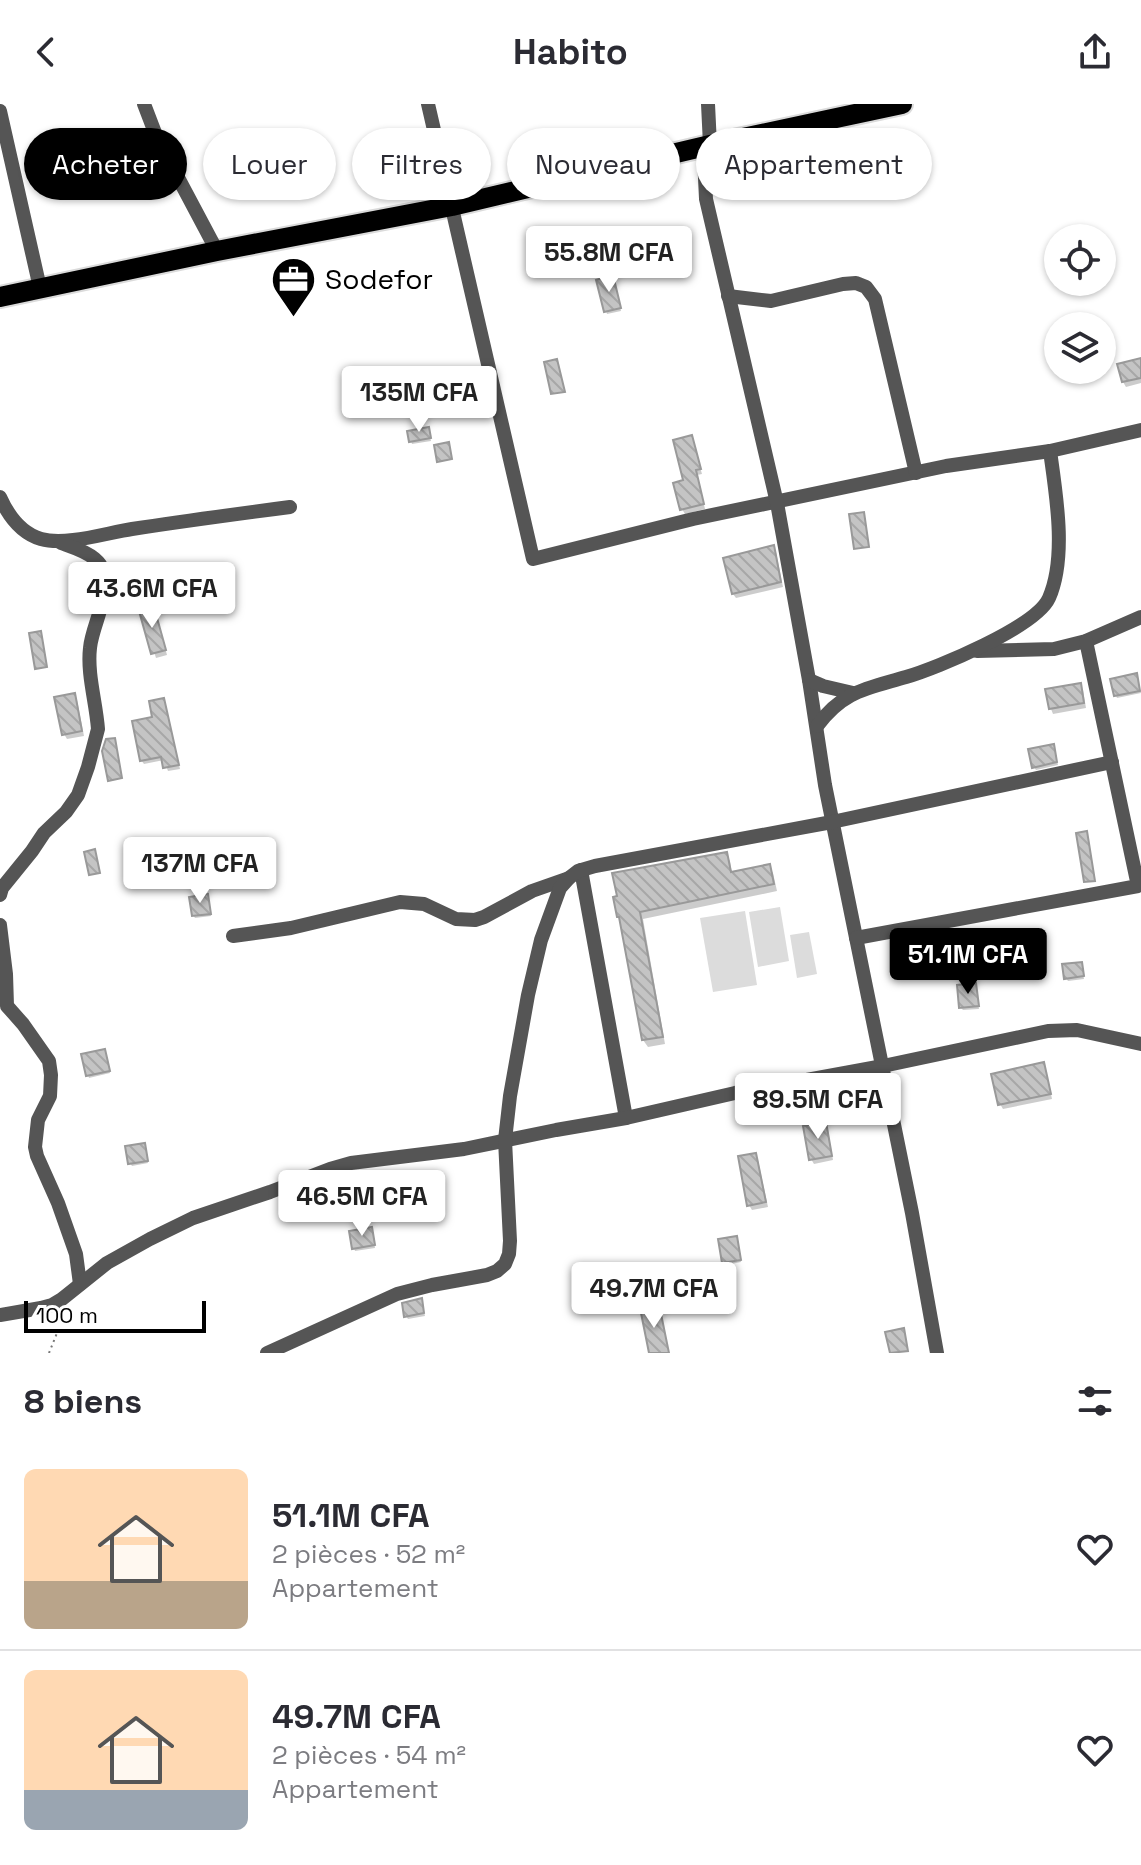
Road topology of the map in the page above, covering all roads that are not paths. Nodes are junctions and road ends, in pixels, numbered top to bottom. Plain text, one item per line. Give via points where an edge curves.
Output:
1 (144, 104) edge
2 (428, 104) edge
3 (708, 104) edge
4 (902, 104) edge
5 (0, 111) edge
6 (709, 128) edge
7 (790, 128) edge
8 (696, 148) edge
9 (706, 200) edge
10 (452, 206) junction
11 (217, 251) junction
12 (40, 288) junction
13 (728, 296) junction
14 (0, 297) edge
15 (1141, 430) edge
16 (1050, 451) junction
17 (916, 473) junction
18 (777, 503) junction
19 (2, 506) edge
20 (290, 507) dead end
21 (61, 543) junction
22 (1141, 617) edge
23 (1086, 641) junction
24 (973, 651) junction
25 (809, 680) junction
26 (853, 693) junction
27 (817, 726) junction
28 (1112, 762) junction
29 (832, 822) junction
30 (575, 874) junction
31 (0, 895) edge
32 (0, 925) edge
33 (233, 936) dead end
34 (856, 938) junction
35 (3, 1006) edge
36 (1141, 1044) edge
37 (883, 1066) junction
38 (626, 1118) junction
39 (505, 1140) junction
40 (80, 1284) junction
41 (0, 1315) edge
42 (267, 1353) edge
43 (937, 1353) edge

1 - 11 street
2 - 10 street
3 - 6 street
4 - 7 main road
5 - 12 street
8 - 10 main road
9 - 13 street
10 - 11 main road
10 - 18 street via 533,559
11 - 12 main road
12 - 14 main road
13 - 17 street via 771,301 843,284 866,287 875,299
13 - 18 street
15 - 16 street
16 - 17 street
16 - 24 street via 1058,539 1049,600 1037,613
17 - 18 street
18 - 25 street
19 - 21 street via 27,532
20 - 21 street
21 - 31 street via 96,560 105,576 89,651 96,741 78,795
22 - 23 street
23 - 24 street via 1054,649
23 - 28 street
24 - 26 street
25 - 26 street
25 - 27 street
26 - 27 street
27 - 29 street
28 - 29 street
28 - 34 street via 1138,886
29 - 30 street
29 - 34 street
30 - 33 street via 475,920 400,902
30 - 38 street
30 - 39 street via 560,888 541,940
32 - 35 street via 6,974
34 - 37 street
35 - 40 street via 49,1061 50,1096 38,1120 35,1147 73,1246
36 - 37 street via 1077,1030 1048,1031
37 - 38 street
37 - 43 street
38 - 39 street
39 - 40 street via 330,1169 170,1229
39 - 42 street via 505,1264 487,1275 397,1294
40 - 41 street via 52,1305

